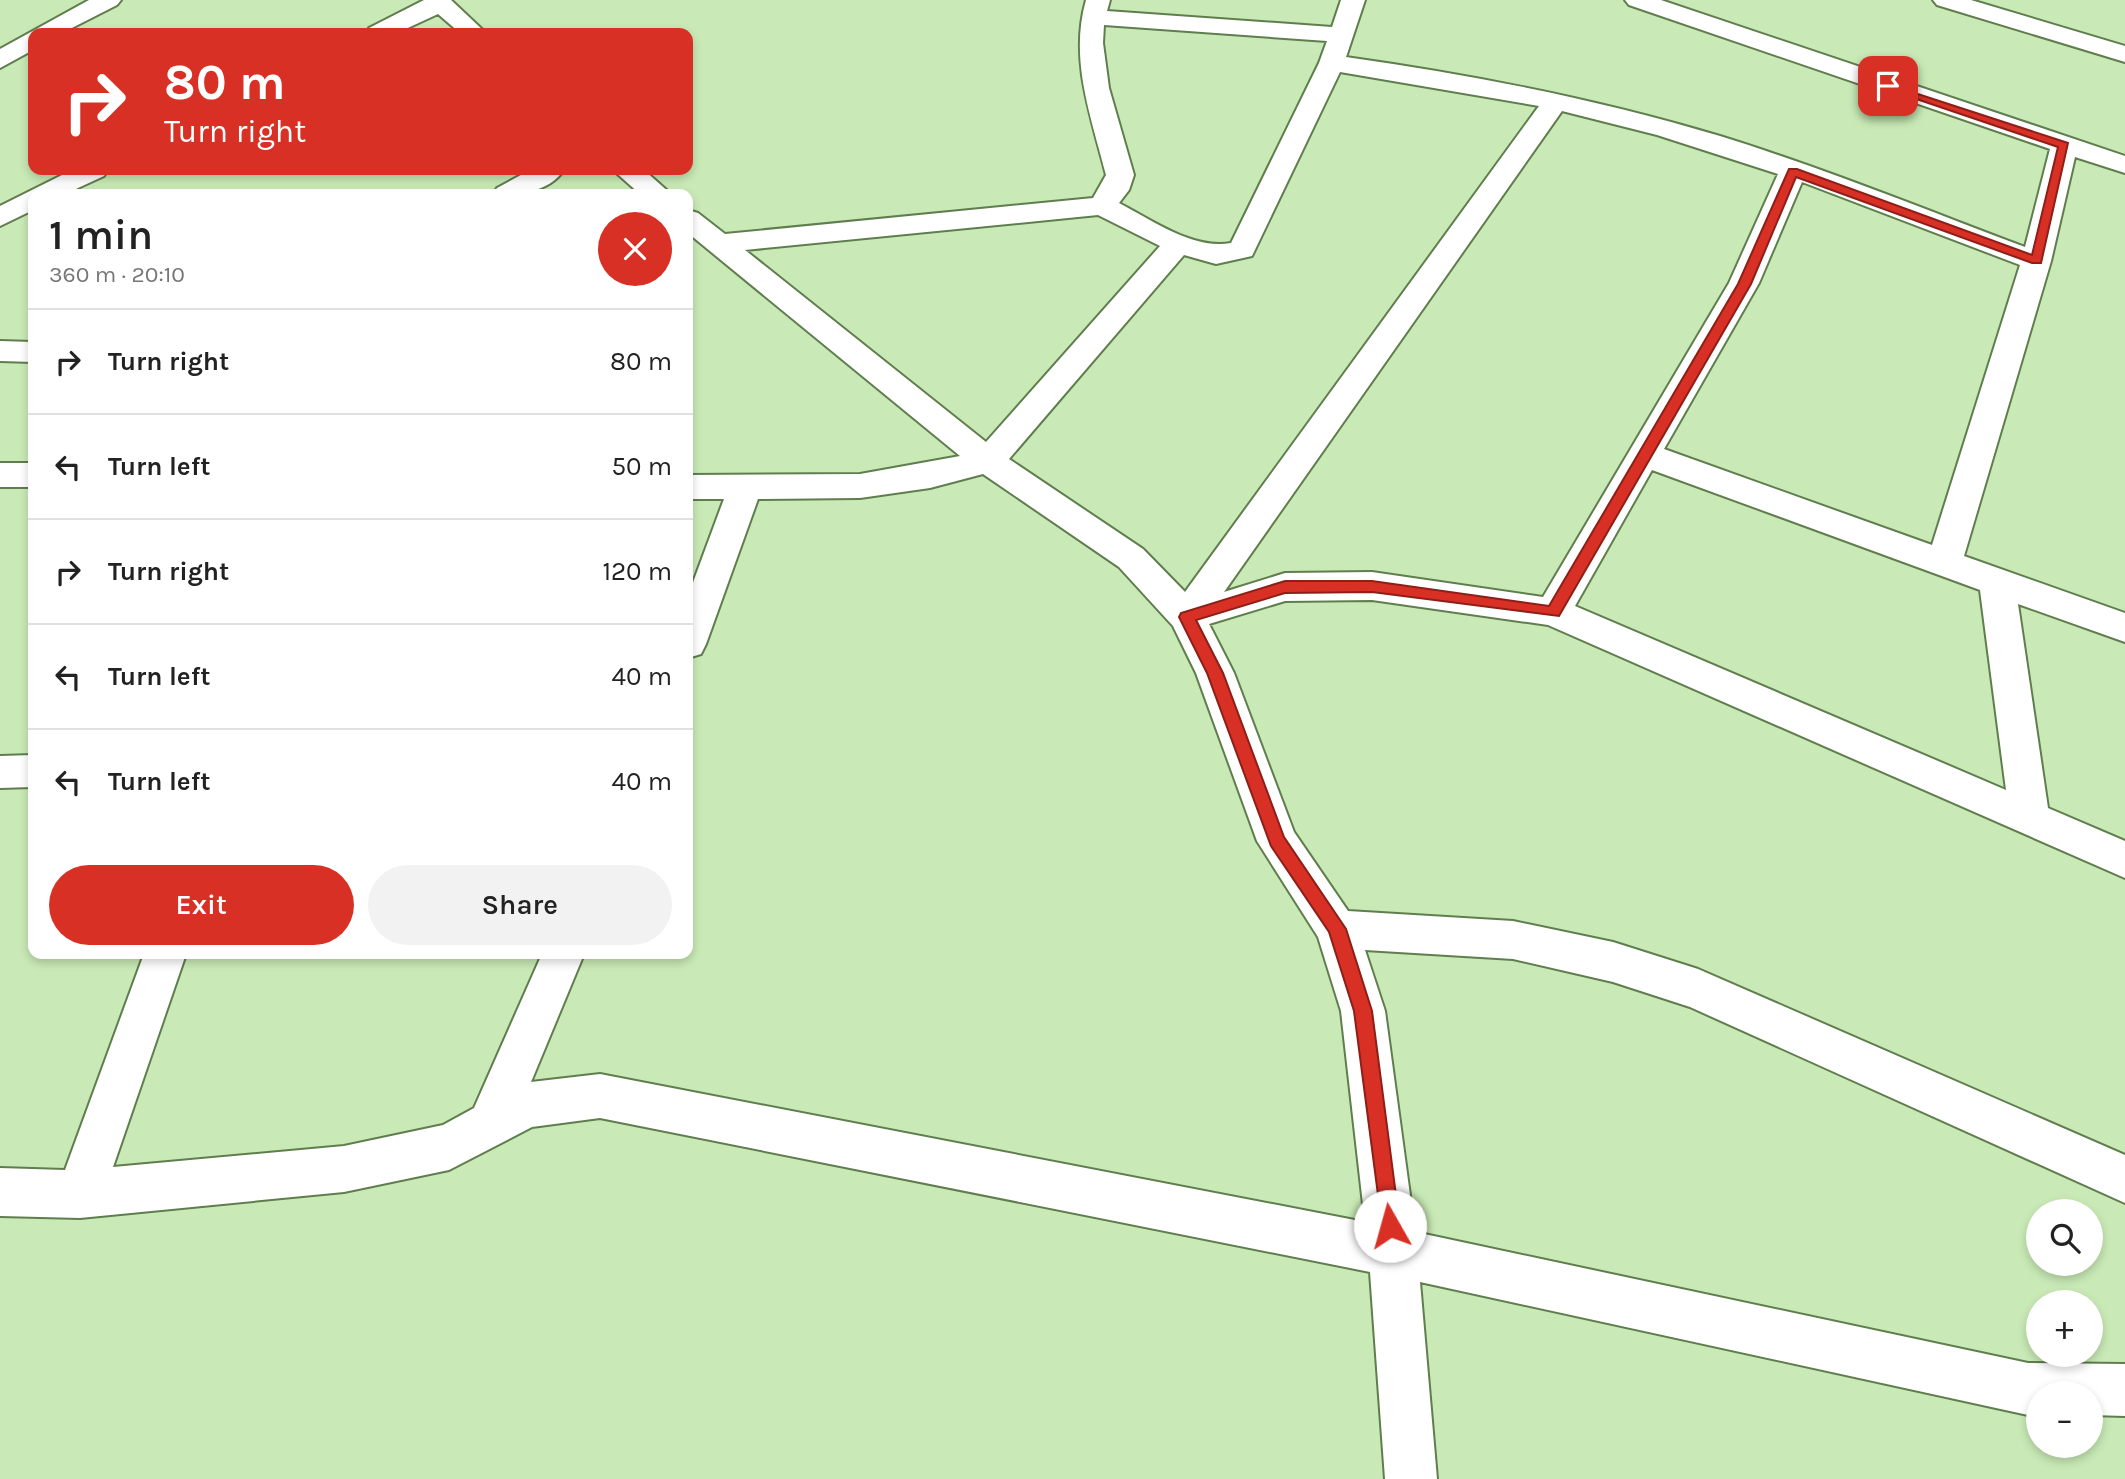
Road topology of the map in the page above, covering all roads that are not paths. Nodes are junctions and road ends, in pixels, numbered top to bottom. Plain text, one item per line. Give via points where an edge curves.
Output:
1 (109, 0) edge
2 (1353, 0) edge
3 (1637, 0) edge
4 (1945, 0) edge
5 (438, 1) edge
6 (1095, 8) edge
7 (53, 28) edge
8 (387, 28) edge
9 (468, 28) edge
10 (1343, 35) junction
11 (28, 43) edge
12 (2125, 54) edge
13 (0, 60) edge
14 (1332, 63) junction
15 (28, 64) edge
16 (1556, 100) junction
17 (2064, 146) junction
18 (2125, 165) edge
19 (1793, 172) junction
20 (83, 175) edge
21 (541, 175) edge
22 (633, 175) edge
23 (54, 189) edge
24 (516, 189) edge
25 (651, 189) edge
26 (28, 202) edge
27 (1102, 206) junction
28 (0, 217) edge
29 (693, 223) edge
30 (719, 244) junction
31 (1178, 244) junction
32 (2036, 261) junction
33 (0, 351) edge
34 (28, 352) edge
35 (1646, 455) junction
36 (988, 461) junction
37 (0, 475) edge
38 (28, 475) edge
39 (693, 487) edge
40 (745, 488) junction
41 (1944, 563) junction
42 (1997, 582) junction
43 (1553, 612) junction
44 (1186, 617) junction
45 (2125, 628) edge
46 (693, 631) edge
47 (28, 771) edge
48 (0, 772) edge
49 (2029, 817) junction
50 (2125, 860) edge
51 (1337, 929) junction
52 (163, 959) edge
53 (561, 959) edge
54 (490, 1125) junction
55 (2125, 1179) edge
56 (0, 1192) edge
57 (80, 1194) junction
58 (1393, 1252) junction
59 (2125, 1390) edge
60 (1411, 1479) edge

1 - 7 street
2 - 10 street
3 - 17 street
4 - 12 street
5 - 8 street
5 - 9 street
6 - 10 street
6 - 27 street via 1090,54 1120,175
10 - 14 street
11 - 13 street
13 - 15 street
14 - 16 street
14 - 31 street via 1242,250 1216,255
16 - 19 street via 1668,129
16 - 44 street
17 - 18 street
17 - 32 street
19 - 32 street
19 - 35 street via 1744,284
20 - 23 street
21 - 24 street
22 - 25 street
26 - 28 street
27 - 30 street
27 - 31 street
29 - 30 street
30 - 36 street
31 - 36 street
32 - 41 street
33 - 34 street
35 - 41 street
35 - 43 street
36 - 40 street via 930,476 860,486
36 - 44 street via 1131,558
37 - 38 street
39 - 40 street
40 - 46 street
41 - 42 street
42 - 45 street
42 - 49 street
43 - 44 street via 1372,586 1285,587
43 - 49 street
44 - 51 street via 1215,673 1277,841
47 - 48 street
49 - 50 street
51 - 55 street via 1513,940 1637,969 1698,989
51 - 58 street via 1363,1011
52 - 57 street
53 - 54 street
54 - 57 street via 449,1147 344,1169
54 - 58 street via 526,1105 600,1096
56 - 57 street
58 - 59 street via 2028,1389
58 - 60 street

